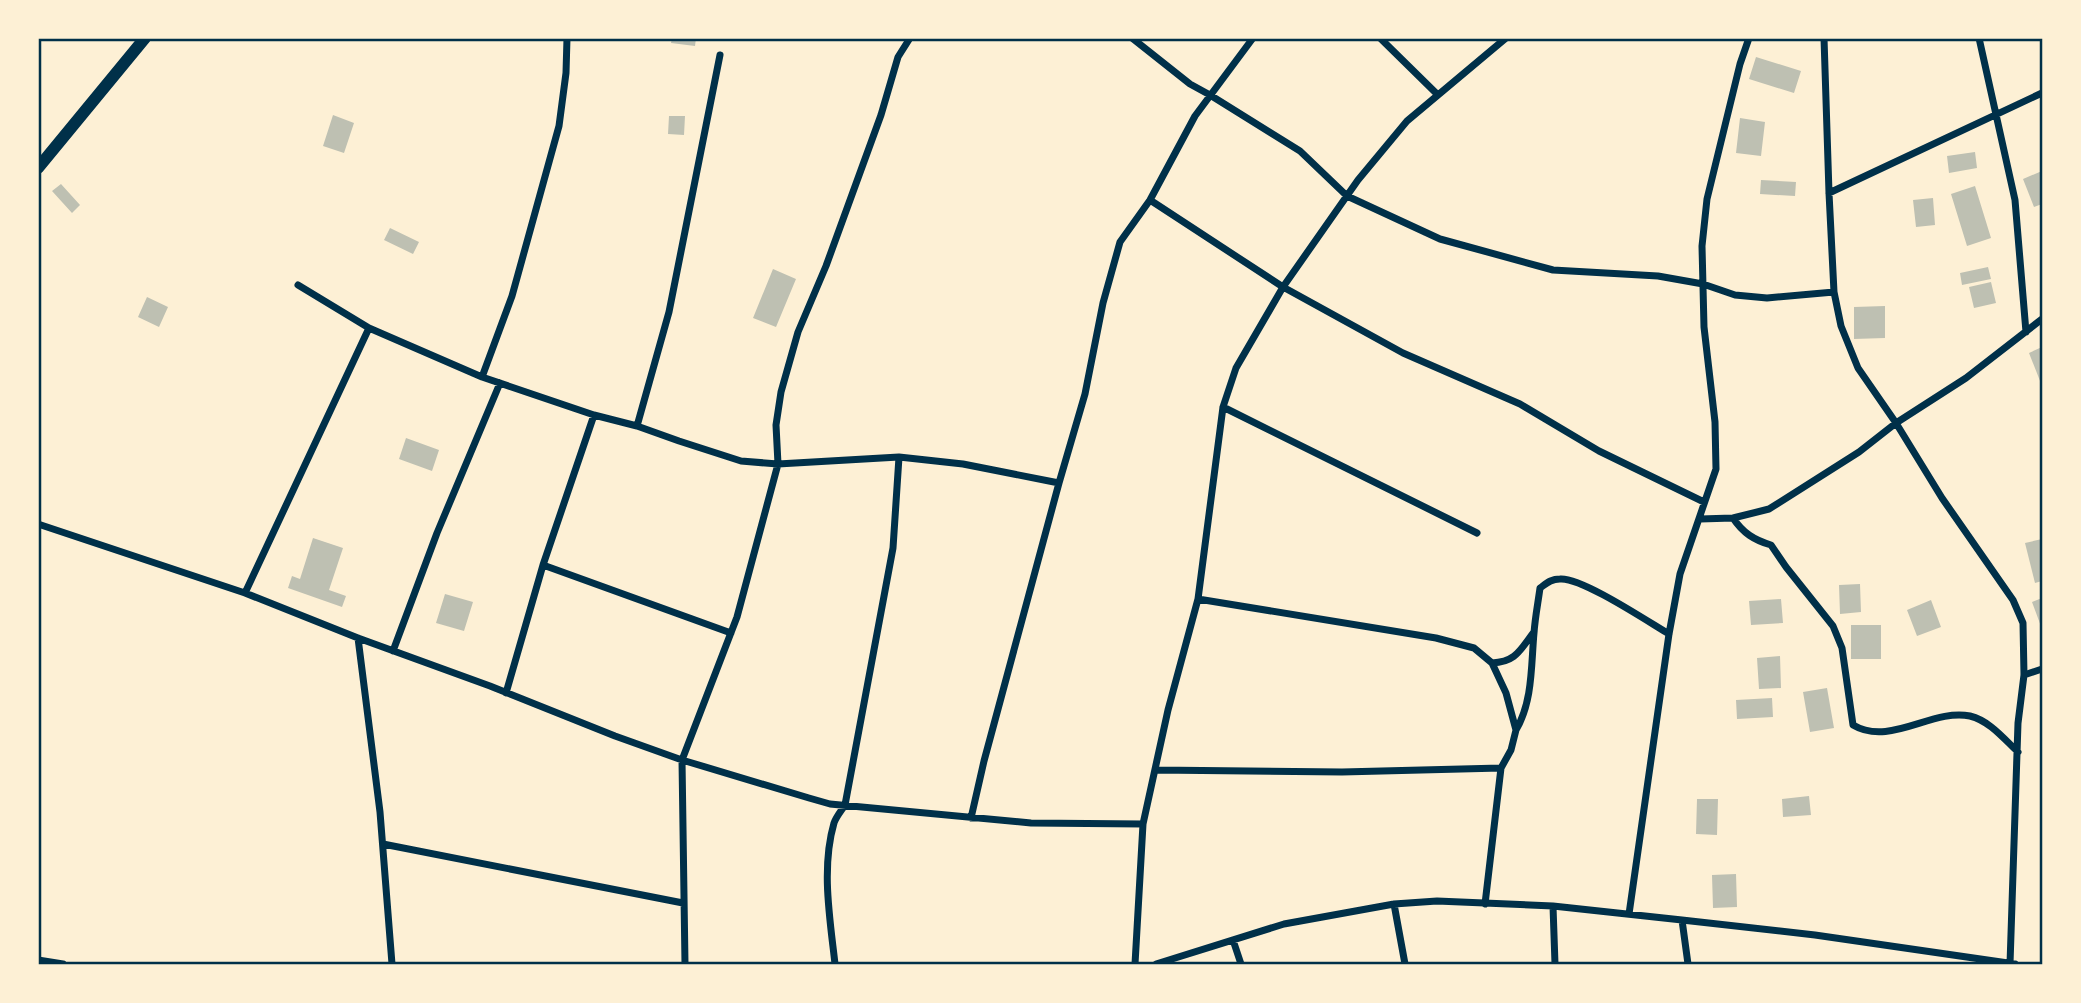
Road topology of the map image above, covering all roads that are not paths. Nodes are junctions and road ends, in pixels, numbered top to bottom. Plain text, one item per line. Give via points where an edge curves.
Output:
1 (145, 38) edge
2 (567, 38) edge
3 (910, 38) edge
4 (1132, 38) edge
5 (1253, 38) edge
6 (1380, 38) edge
7 (1506, 38) edge
8 (1749, 38) edge
9 (1824, 38) edge
10 (1979, 38) edge
11 (720, 55) dead end
12 (2042, 93) edge
13 (1210, 95) junction
14 (1438, 95) junction
15 (1997, 115) junction
16 (38, 168) edge
17 (1829, 193) junction
18 (1347, 196) junction
19 (1150, 200) junction
20 (1703, 284) junction
21 (298, 285) dead end
22 (1283, 286) junction
23 (1834, 292) junction
24 (2042, 319) edge
25 (369, 328) junction
26 (2026, 332) junction
27 (482, 377) junction
28 (500, 383) junction
29 (1223, 407) junction
30 (594, 415) junction
31 (1896, 423) junction
32 (637, 426) junction
33 (899, 457) junction
34 (778, 464) junction
35 (1059, 483) junction
36 (1704, 502) junction
37 (1732, 518) junction
38 (1700, 519) junction
39 (38, 524) edge
40 (1478, 533) dead end
41 (543, 565) junction
42 (245, 593) junction
43 (1198, 599) junction
44 (1534, 632) junction
45 (731, 633) junction
46 (1669, 634) junction
47 (358, 638) junction
48 (393, 651) junction
49 (1492, 663) junction
50 (2042, 669) edge
51 (2024, 675) junction
52 (506, 693) junction
53 (1516, 730) junction
54 (2018, 752) junction
55 (682, 760) junction
56 (1501, 768) junction
57 (1155, 770) junction
58 (845, 805) junction
59 (971, 818) junction
60 (1143, 824) junction
61 (383, 844) junction
62 (683, 903) junction
63 (1394, 904) junction
64 (1485, 904) junction
65 (1553, 906) junction
66 (1629, 914) junction
67 (1682, 920) junction
68 (1233, 940) junction
69 (38, 960) edge
70 (63, 964) edge
71 (393, 964) edge
72 (685, 964) edge
73 (835, 964) edge
74 (1135, 964) edge
75 (1157, 964) edge
76 (1241, 964) edge
77 (1405, 964) edge
78 (1556, 964) edge
79 (1688, 964) edge
80 (2012, 964) edge

1 - 16 main road
2 - 27 street via 559,126 512,296
3 - 34 street via 898,57 872,140 798,332 781,392 776,425
4 - 13 street
5 - 13 street
6 - 14 street
7 - 14 street
8 - 20 street via 1707,199
9 - 17 street
10 - 15 street
11 - 32 street via 668,312
12 - 15 street
13 - 18 street via 1300,151
13 - 19 street
14 - 18 street via 1407,121
15 - 17 street
15 - 26 street via 2015,200
17 - 23 street
18 - 20 street via 1440,239 1553,270 1658,276
18 - 22 street
19 - 22 street
19 - 35 street via 1120,242
20 - 23 street via 1735,295 1767,298
20 - 36 street via 1716,469
21 - 25 street
22 - 29 street via 1236,368
22 - 36 street via 1403,353 1520,404 1599,451
23 - 31 street via 1840,326 1858,368
24 - 26 street
25 - 27 street
25 - 42 street
26 - 31 street via 1966,379
27 - 28 street
28 - 30 street
28 - 48 street
29 - 40 street
29 - 43 street
30 - 32 street
30 - 41 street
31 - 37 street via 1769,509
31 - 51 street via 2014,600 2023,623
32 - 34 street via 741,461
33 - 34 street
33 - 35 street
33 - 58 street via 893,548
34 - 45 street
35 - 59 street
36 - 38 street
37 - 38 street
37 - 54 street via 1756,541 1771,545 1833,626 1842,648 1853,725 1864,732 1971,716 1989,724
38 - 46 street via 1680,574
39 - 42 street
41 - 45 street
41 - 52 street
42 - 47 street
43 - 49 street via 1436,638 1474,648
43 - 57 street
44 - 46 street via 1540,588 1549,580 1562,578 1579,582
44 - 49 street via 1516,656
44 - 53 street via 1533,669 1524,716
45 - 55 street
46 - 66 street
47 - 48 street
47 - 61 street
48 - 52 street
49 - 53 street
50 - 51 street
51 - 54 street
52 - 55 street
53 - 56 street
54 - 80 street
55 - 58 street
55 - 62 street
56 - 57 street
56 - 64 street
57 - 60 street
58 - 59 street
58 - 73 street via 835,821 829,850 828,899
59 - 60 street
60 - 74 street
61 - 62 street
61 - 71 street
62 - 72 street
63 - 64 street
63 - 68 street via 1283,924
63 - 77 street
64 - 65 street
65 - 66 street
65 - 78 street
66 - 67 street
67 - 79 street
67 - 80 street
68 - 75 street
68 - 76 street
69 - 70 street

